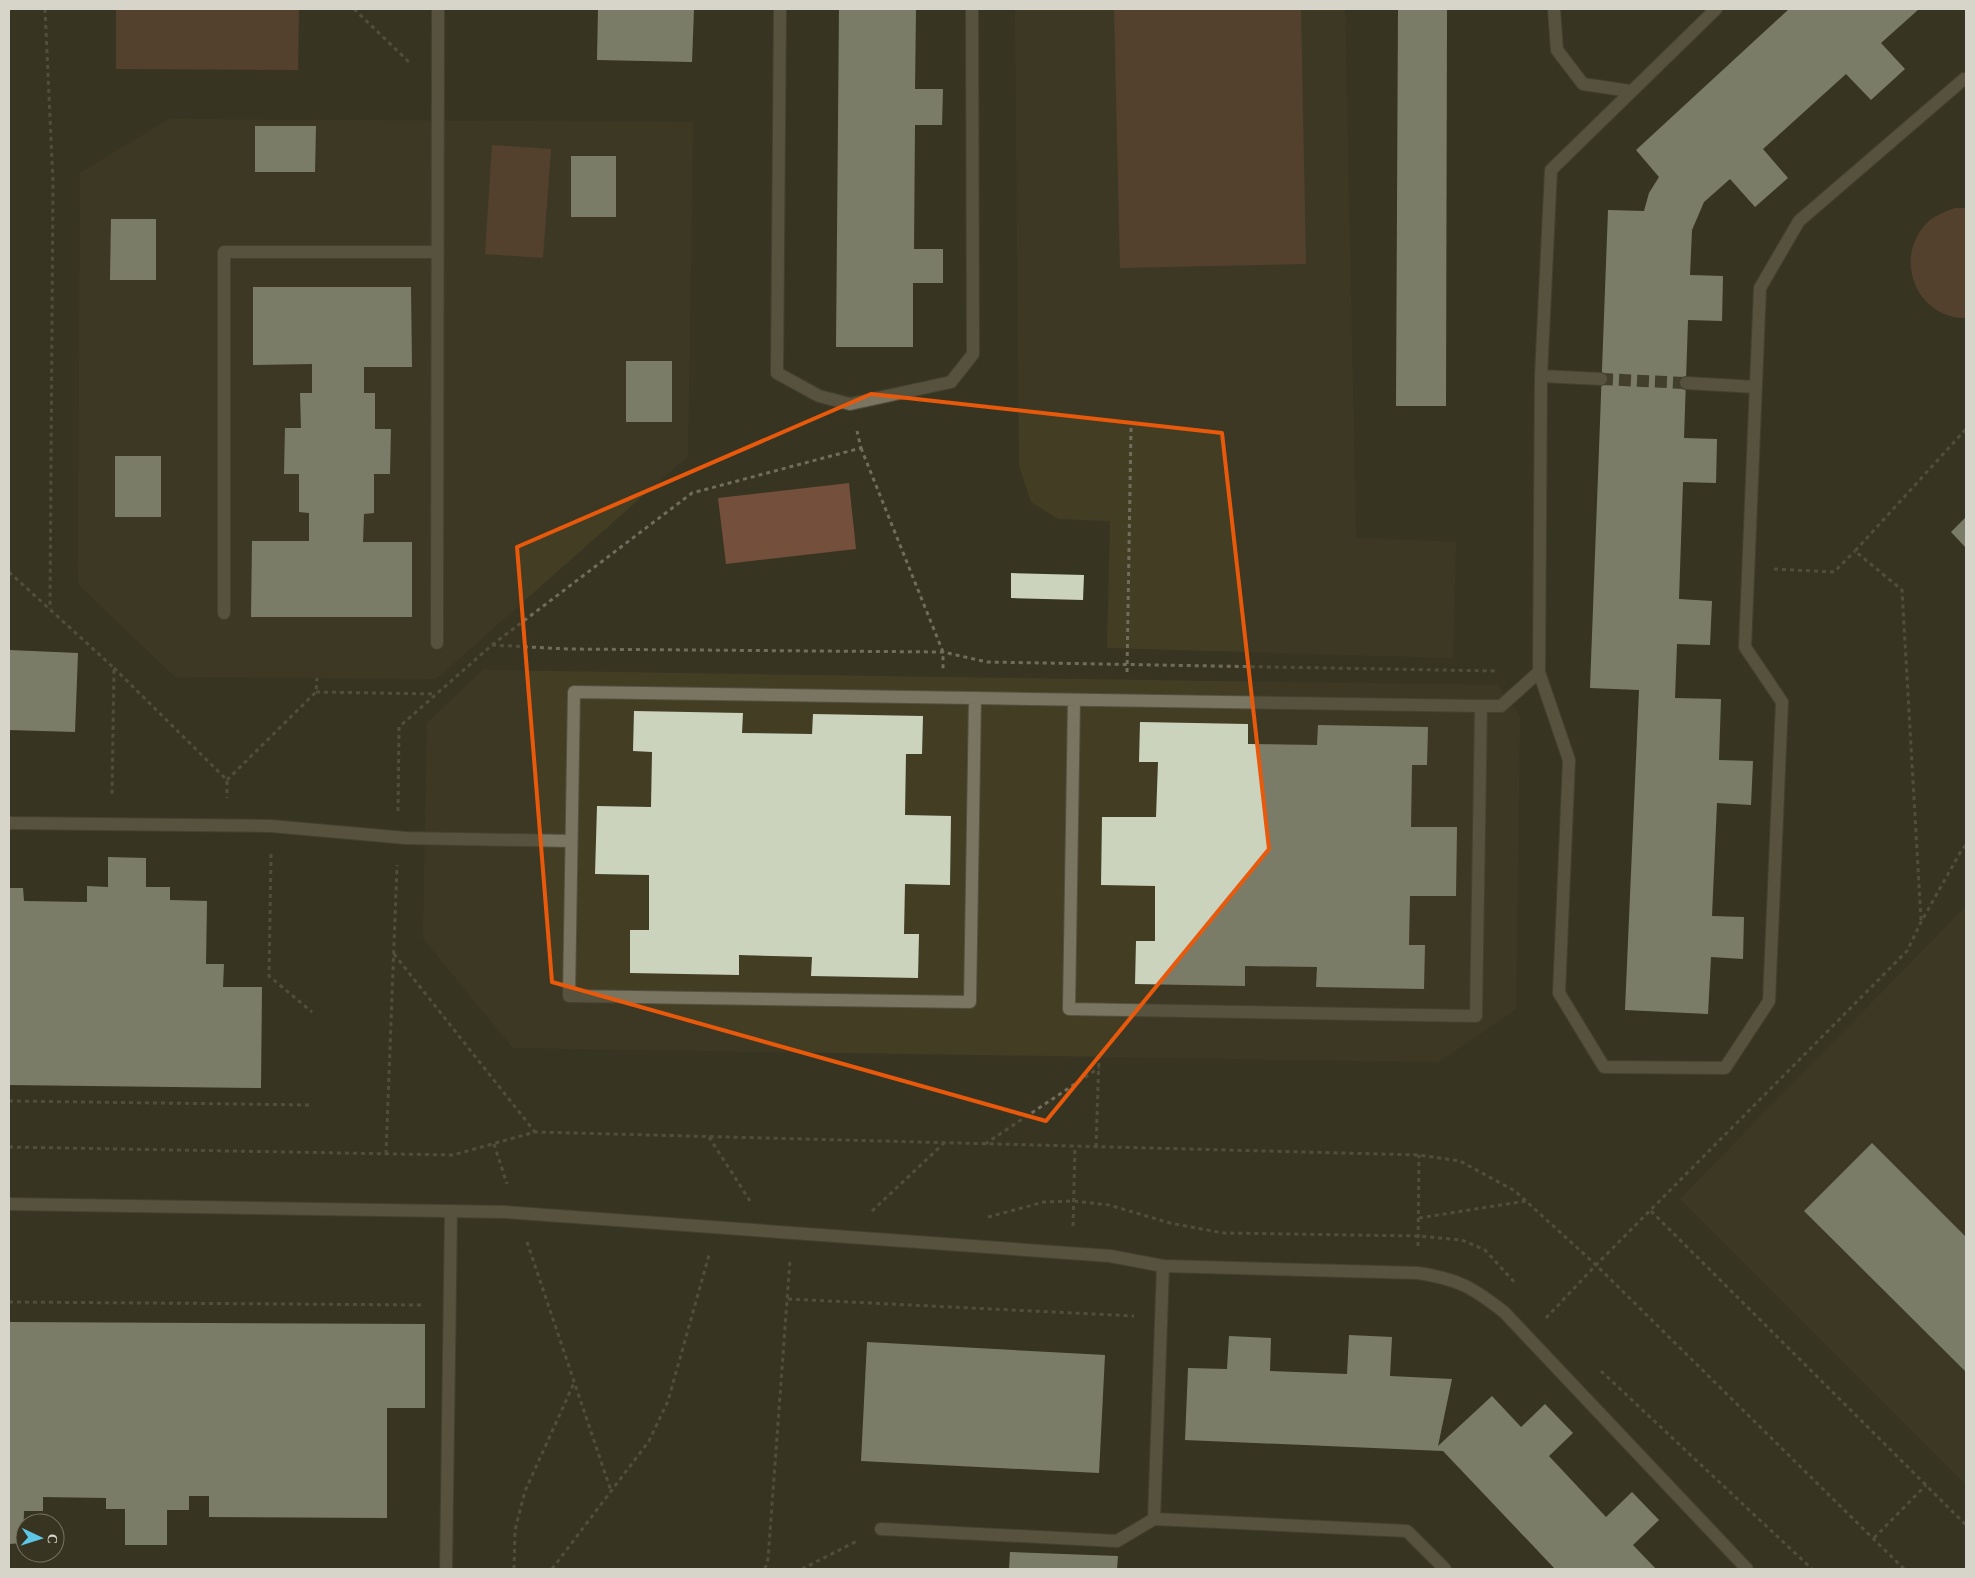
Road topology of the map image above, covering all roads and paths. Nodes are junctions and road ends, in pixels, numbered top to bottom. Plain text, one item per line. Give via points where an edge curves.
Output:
1 (45, 9) edge
2 (354, 9) edge
3 (438, 9) edge
4 (780, 9) edge
5 (972, 9) edge
6 (1554, 9) edge
7 (1716, 9) edge
8 (1966, 79) edge
9 (437, 89) junction
10 (1630, 91) junction
11 (436, 252) junction
12 (1541, 376) junction
13 (1602, 379) tunnel mouth
14 (1686, 383) tunnel mouth
15 (1756, 386) junction
16 (850, 404) junction
17 (1131, 427) dead end
18 (1966, 429) edge
19 (861, 448) junction
20 (1855, 550) junction
21 (1749, 568) junction
22 (9, 572) edge
23 (50, 609) junction
24 (224, 613) dead end
25 (437, 643) dead end
26 (492, 645) junction
27 (943, 652) junction
28 (1127, 664) junction
29 (114, 668) junction
30 (1539, 672) junction
31 (317, 678) dead end
32 (316, 692) junction
33 (437, 694) junction
34 (942, 698) junction
35 (975, 698) junction
36 (1074, 700) junction
37 (1481, 706) junction
38 (227, 780) junction
39 (9, 823) edge
40 (111, 824) junction
41 (226, 826) junction
42 (271, 826) junction
43 (398, 838) junction
44 (571, 841) junction
45 (1966, 845) edge
46 (1921, 922) junction
47 (394, 953) junction
48 (312, 1012) dead end
49 (1099, 1057) dead end
50 (1099, 1068) junction
51 (9, 1101) edge
52 (310, 1105) dead end
53 (535, 1132) junction
54 (708, 1136) junction
55 (944, 1143) junction
56 (494, 1144) junction
57 (985, 1144) junction
58 (1075, 1146) junction
59 (9, 1147) edge
60 (1096, 1147) junction
61 (386, 1154) junction
62 (1419, 1155) junction
63 (1526, 1201) junction
64 (9, 1204) edge
65 (451, 1211) junction
66 (1651, 1211) junction
67 (517, 1212) junction
68 (1418, 1218) junction
69 (769, 1230) junction
70 (793, 1232) junction
71 (844, 1236) junction
72 (1072, 1253) junction
73 (710, 1254) dead end
74 (1596, 1265) junction
75 (1163, 1266) junction
76 (1418, 1273) junction
77 (788, 1298) junction
78 (9, 1302) edge
79 (450, 1305) junction
80 (1162, 1318) junction
81 (1528, 1338) junction
82 (574, 1383) junction
83 (1926, 1485) junction
84 (611, 1490) junction
85 (1154, 1519) junction
86 (1966, 1525) edge
87 (881, 1529) joint
88 (1874, 1538) junction
89 (446, 1569) edge
90 (514, 1569) edge
91 (552, 1569) edge
92 (765, 1569) edge
93 (802, 1569) edge
94 (1445, 1569) edge
95 (1747, 1569) edge
96 (1904, 1569) edge

1 - 23 path via 53,182
2 - 9 path
3 - 9 lane
4 - 16 lane via 777,373 819,396
5 - 16 lane via 973,354 950,382
6 - 10 lane via 1557,50 1583,84
7 - 10 lane
8 - 15 lane via 1799,222 1760,288
9 - 11 lane
10 - 12 lane via 1551,170
11 - 24 lane via 224,252
11 - 25 lane
12 - 13 lane
12 - 30 lane
14 - 15 lane
15 - 21 lane
16 - 19 path
17 - 28 path
18 - 20 path
19 - 26 path via 692,493
19 - 27 path
20 - 21 path via 1834,572
20 - 46 path via 1902,590
21 - 30 lane via 1745,647 1782,702 1770,981 1769,1001 1725,1068 1604,1067 1559,992 1569,760
22 - 23 path
23 - 29 path
26 - 27 path via 567,649
26 - 33 path
27 - 28 path via 987,662
27 - 34 path
28 - 30 path
29 - 38 path
29 - 40 path
30 - 37 lane via 1501,706
31 - 32 path
32 - 33 path
32 - 38 path
33 - 43 path via 399,727
34 - 35 lane
34 - 44 lane via 574,692
35 - 36 lane
35 - 44 lane via 970,1002 569,996
36 - 37 lane
36 - 37 lane via 1069,1009 1476,1016
38 - 41 path
39 - 40 lane
40 - 41 lane
41 - 42 lane
42 - 43 lane
42 - 48 path via 269,976
43 - 44 lane
43 - 47 path
45 - 46 path
46 - 66 path via 1907,951
47 - 53 path
47 - 61 path
49 - 50 path
50 - 57 path
50 - 60 path
51 - 52 path
53 - 54 path
53 - 56 path
54 - 55 path
54 - 69 path
55 - 57 path
55 - 71 path
56 - 61 path via 453,1155
56 - 67 path
57 - 58 path
58 - 60 path
58 - 72 path
59 - 61 path
60 - 62 path
62 - 63 path via 1460,1161 1515,1191
62 - 68 path
63 - 68 path
63 - 74 path
64 - 65 lane
65 - 67 lane
65 - 79 lane
66 - 74 path
66 - 83 path
67 - 69 lane
67 - 82 path
68 - 76 path
69 - 70 lane
70 - 71 lane
70 - 77 path
71 - 72 lane
72 - 75 lane
73 - 84 path via 668,1401 649,1441
74 - 81 path
74 - 88 path
75 - 76 lane
75 - 80 lane
76 - 81 lane via 1445,1277 1476,1290 1504,1312
77 - 80 path
77 - 92 path
78 - 79 path
79 - 89 lane
80 - 85 lane
81 - 95 lane
82 - 84 path
82 - 90 path via 524,1491 515,1530
83 - 86 path
83 - 88 path
84 - 91 path
85 - 87 lane via 1117,1541
85 - 94 lane via 1407,1531
87 - 93 path
88 - 96 path

